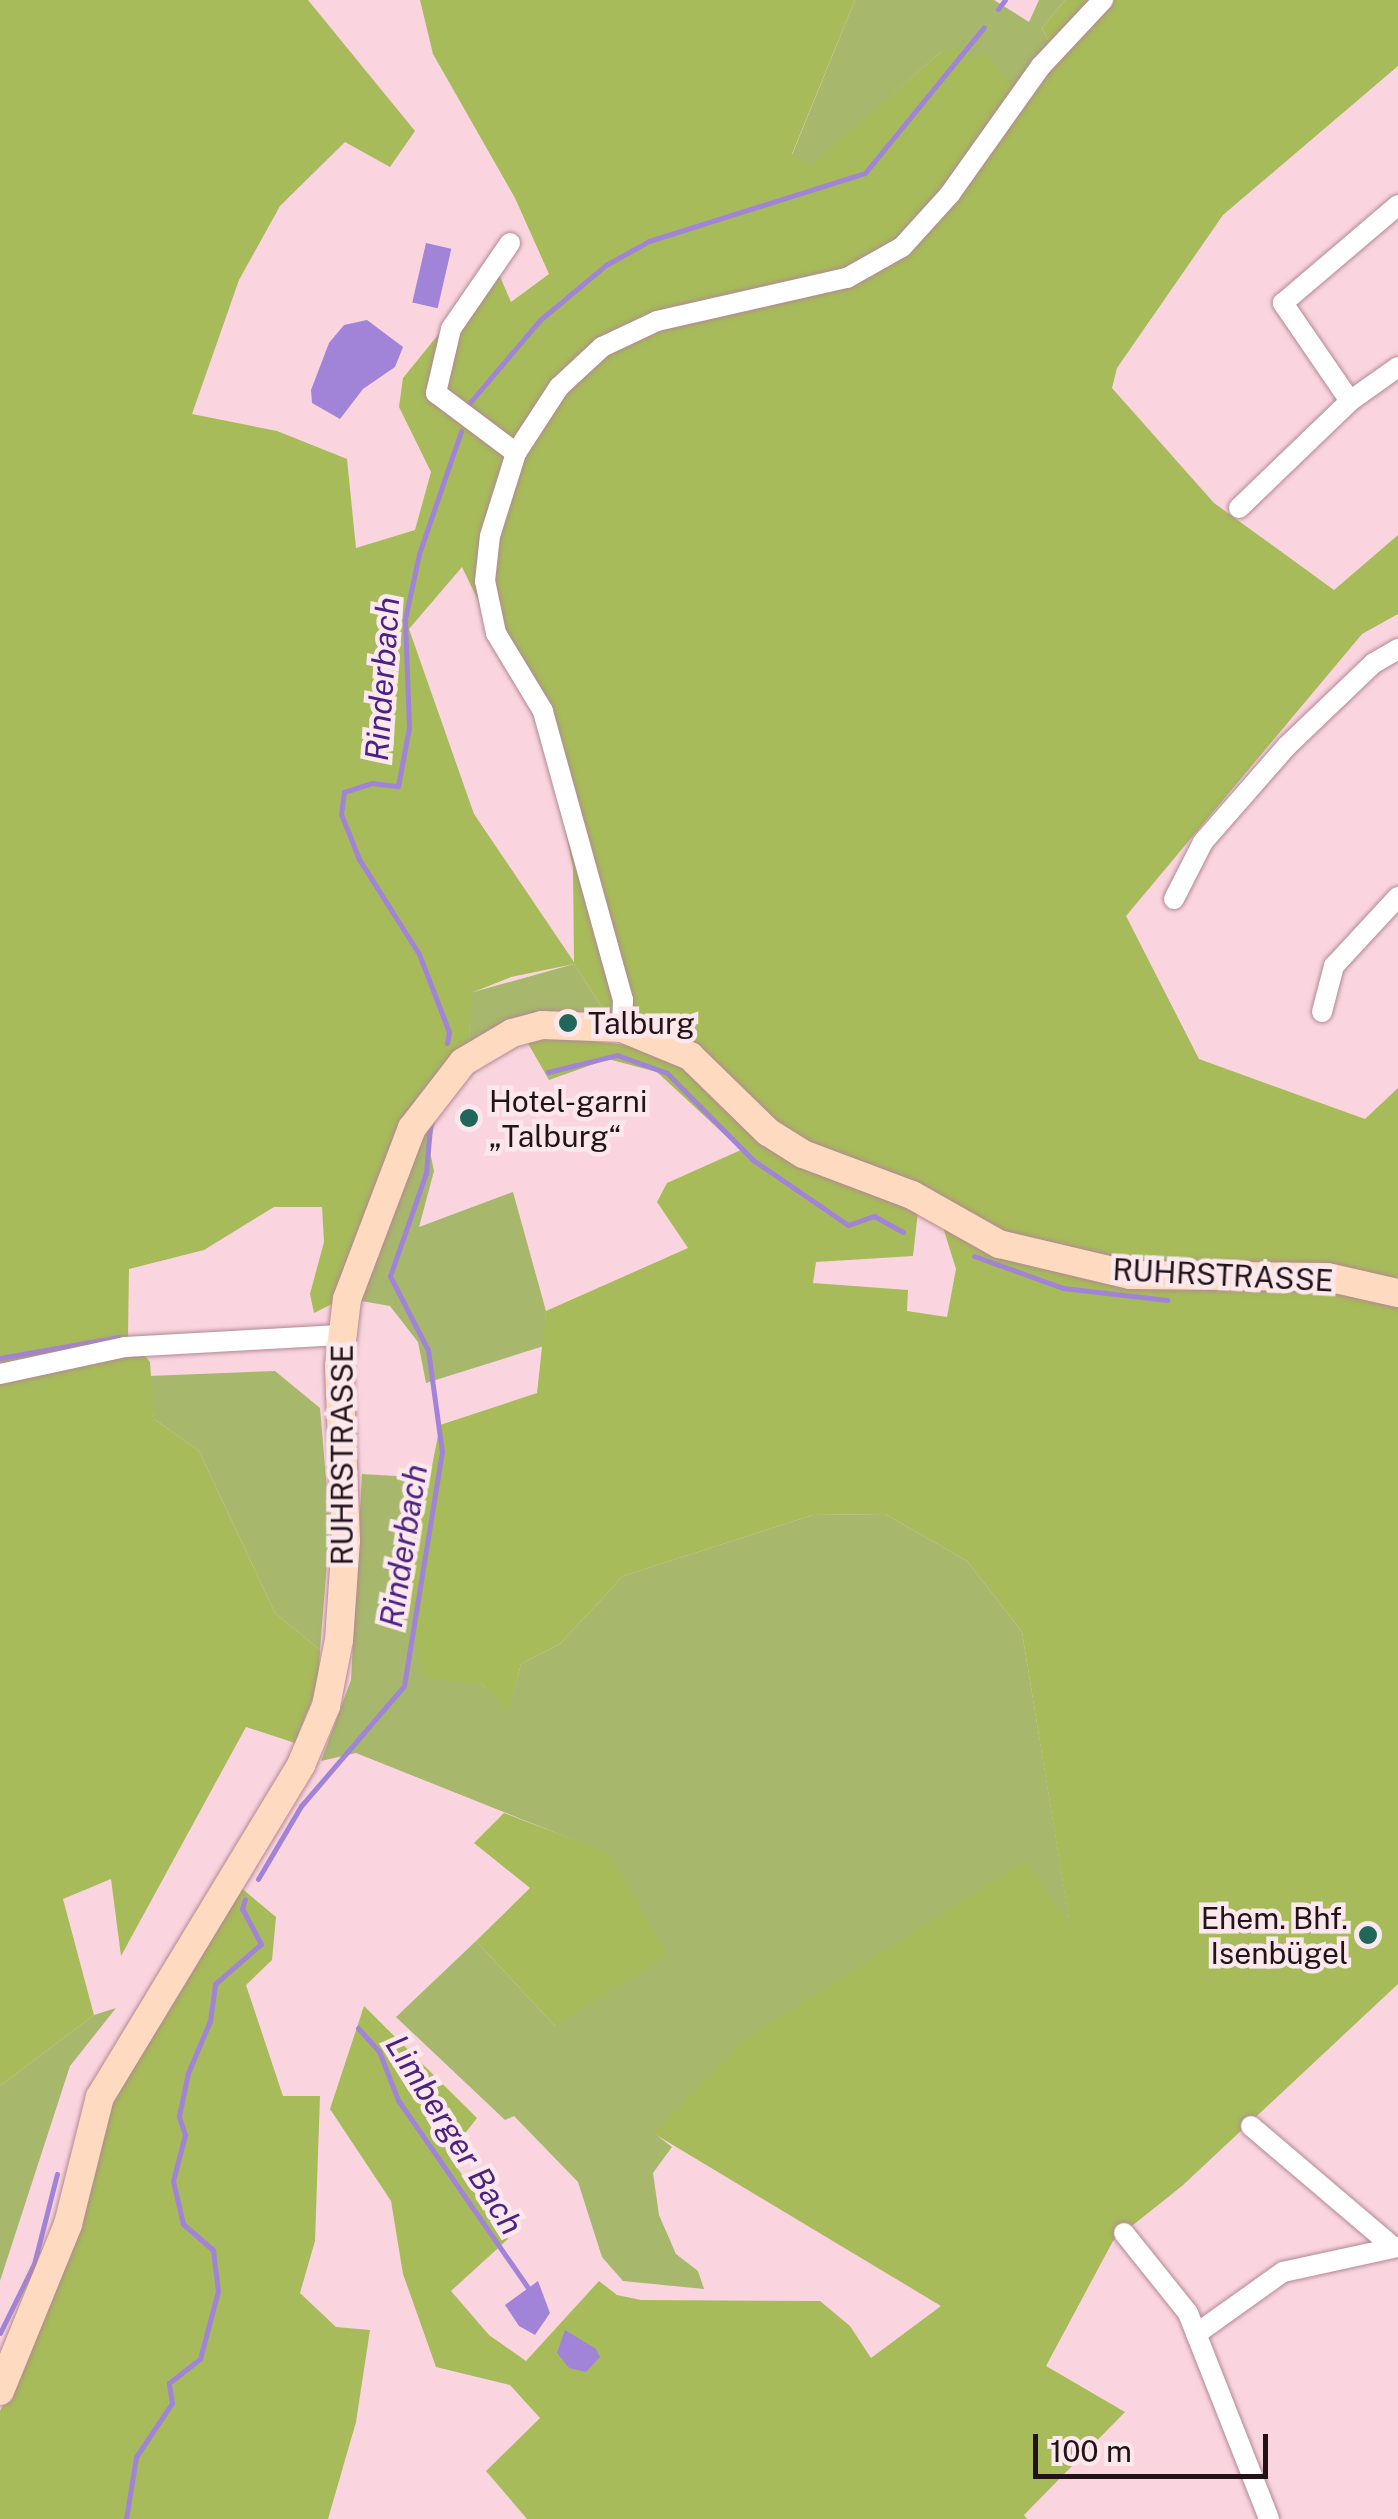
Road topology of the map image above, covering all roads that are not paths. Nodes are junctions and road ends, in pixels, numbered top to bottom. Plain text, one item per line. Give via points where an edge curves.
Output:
1 (1103, 0) edge
2 (1398, 205) edge
3 (510, 242) dead end
4 (1398, 367) edge
5 (1350, 402) junction
6 (516, 453) junction
7 (1239, 508) dead end
8 (1398, 649) edge
9 (1398, 897) edge
10 (1174, 899) dead end
11 (1322, 1012) dead end
12 (622, 1028) junction
13 (1398, 1293) edge
14 (340, 1336) junction
15 (0, 1374) edge
16 (1251, 2126) dead end
17 (1124, 2233) dead end
18 (1396, 2247) edge
19 (1196, 2334) junction
20 (0, 2390) edge
21 (1269, 2519) edge

1 - 6 street via 1041,66 950,194 902,248 848,278 657,321 602,347 558,387
2 - 5 street via 1283,303
3 - 6 street via 444,344 436,392
4 - 5 street
5 - 7 street
6 - 12 street via 490,536 484,581 496,634 543,711 623,1000
8 - 10 street via 1374,663 1287,746 1203,842
9 - 11 street via 1334,966
12 - 13 main road, RUHRSTRASSE via 690,1056 768,1132 803,1154 912,1194 999,1244 1130,1275 1328,1278
12 - 14 main road, RUHRSTRASSE via 542,1025 512,1033 463,1062 412,1128 347,1299
14 - 15 street via 125,1347
14 - 20 main road, RUHRSTRASSE via 346,1541 326,1706 301,1764 100,2097 68,2224
16 - 18 street
17 - 19 street via 1188,2313
18 - 19 street via 1283,2272
19 - 21 street

